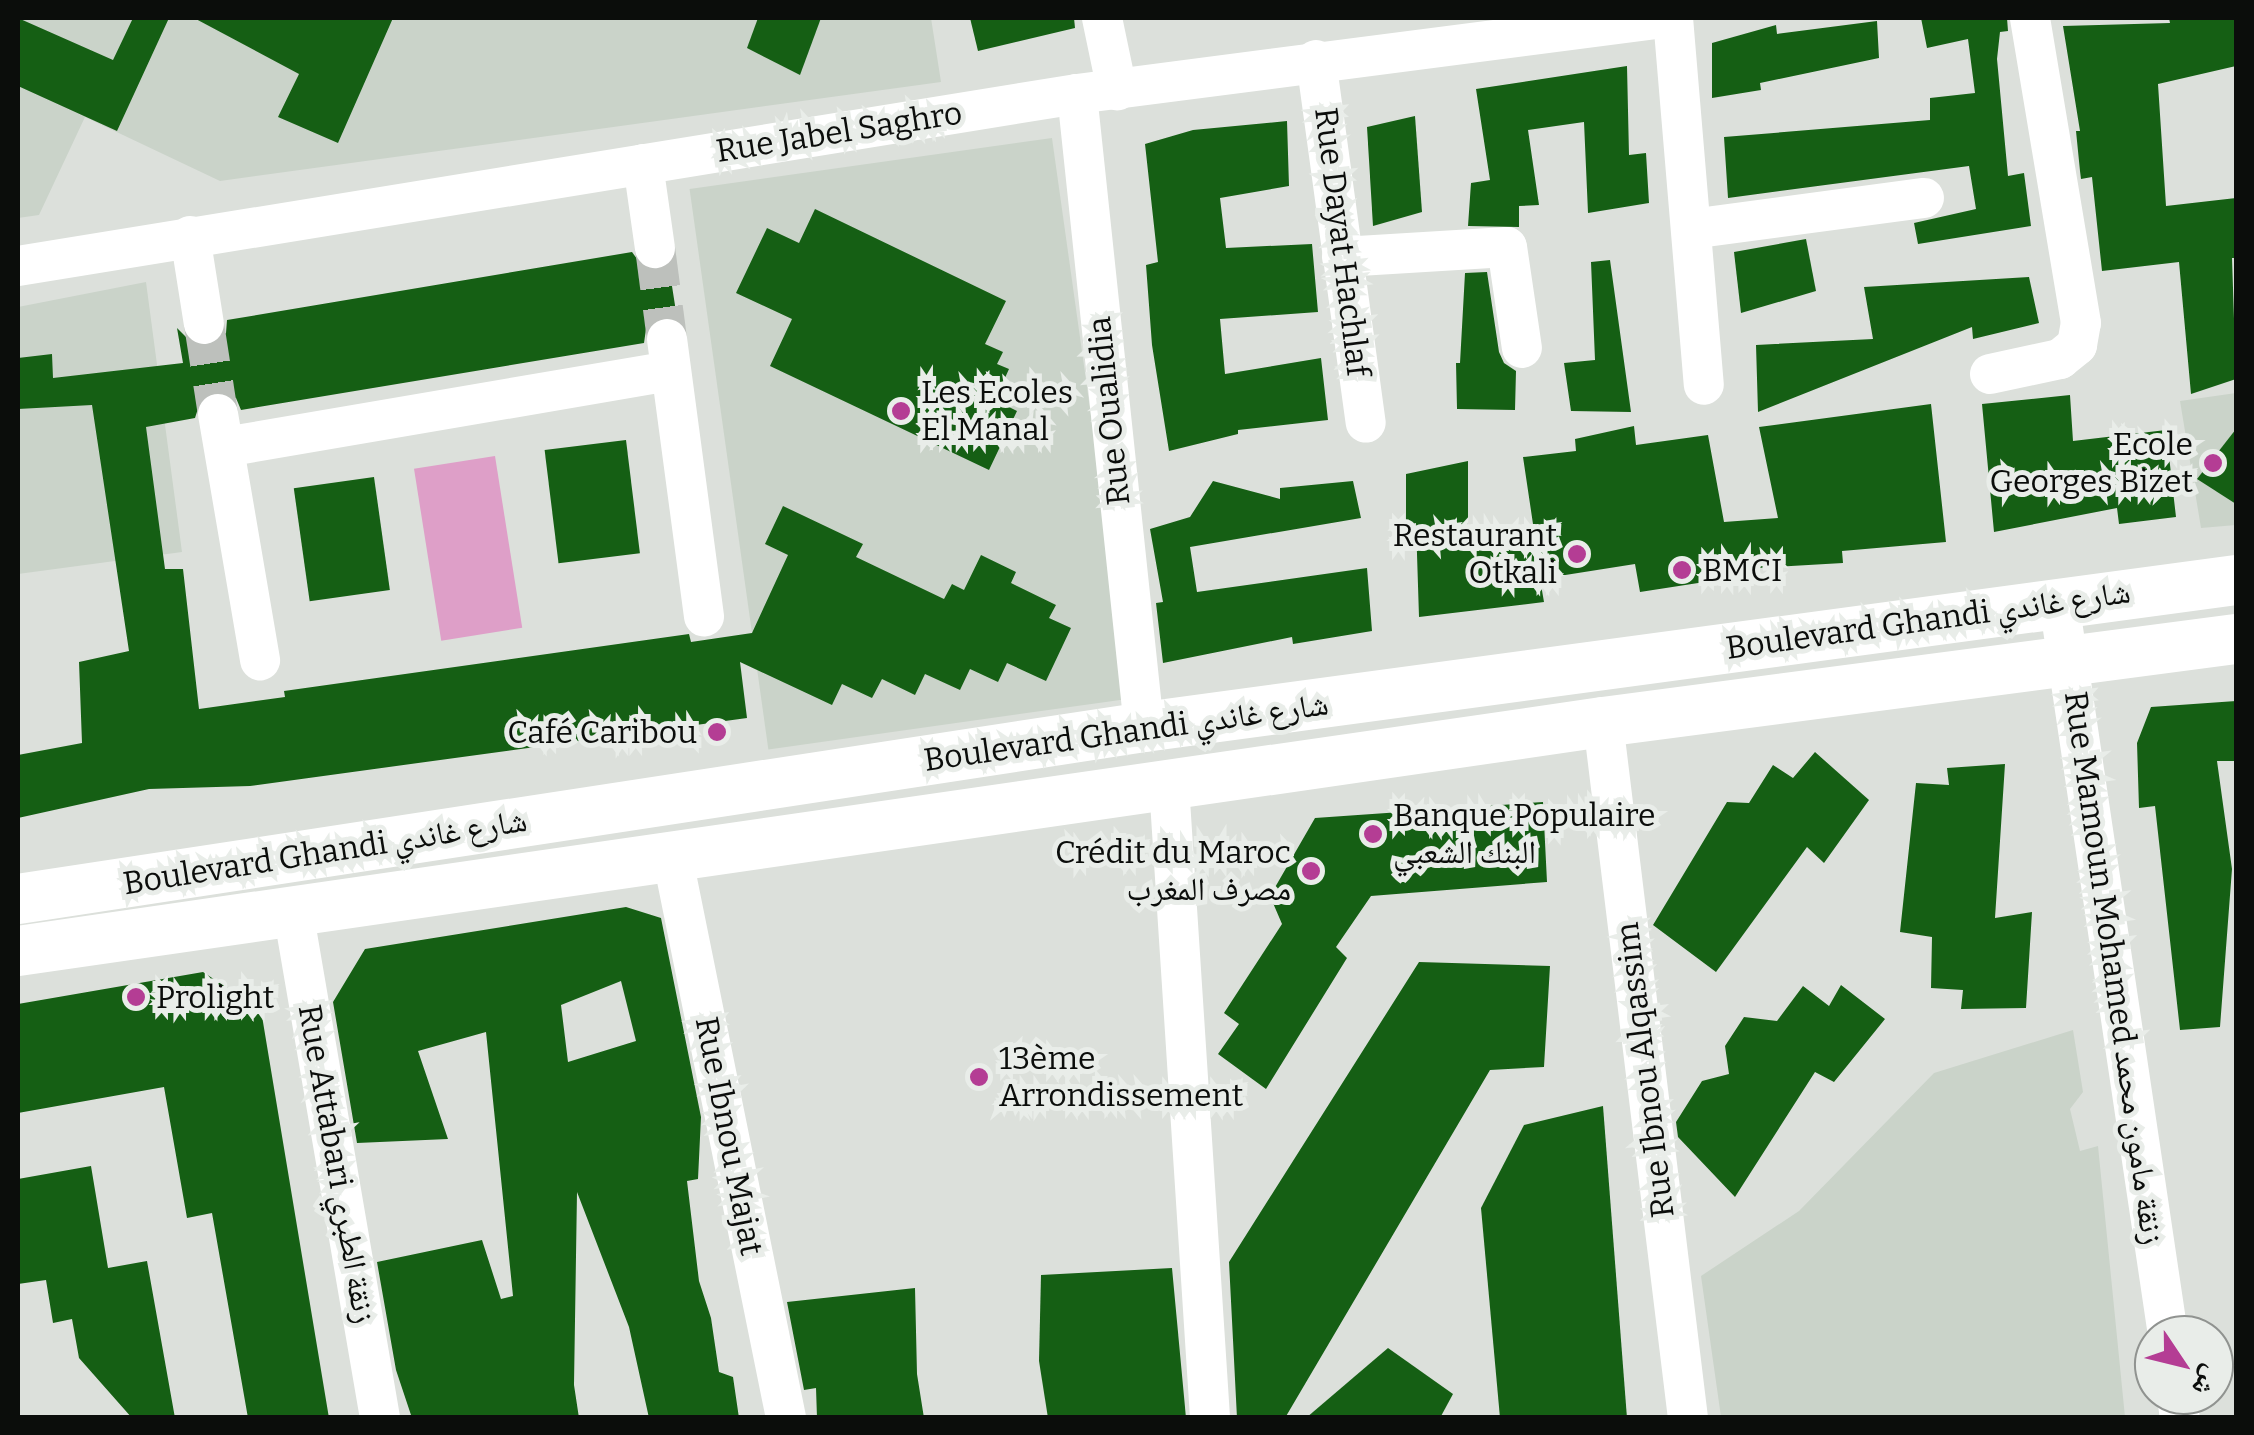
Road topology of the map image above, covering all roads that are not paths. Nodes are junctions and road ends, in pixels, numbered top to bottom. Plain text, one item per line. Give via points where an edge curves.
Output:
1 (1102, 18) edge
2 (1664, 18) edge
3 (1673, 18) edge
4 (2030, 18) edge
5 (1316, 60) junction
6 (1116, 90) junction
7 (1077, 94) junction
8 (644, 164) junction
9 (1924, 198) dead end
10 (1691, 229) junction
11 (190, 236) junction
12 (655, 248) tunnel mouth
13 (1342, 257) junction
14 (18, 266) edge
15 (204, 324) tunnel mouth
16 (1522, 348) dead end
17 (1990, 374) dead end
18 (1704, 385) dead end
19 (1366, 424) dead end
20 (2236, 580) edge
21 (2059, 602) junction
22 (704, 617) dead end
23 (2236, 639) edge
24 (2068, 659) junction
25 (260, 660) dead end
26 (1603, 722) junction
27 (1144, 728) junction
28 (1169, 786) junction
29 (672, 855) junction
30 (18, 899) edge
31 (292, 911) junction
32 (18, 952) edge
33 (2165, 1315) edge
34 (380, 1418) edge
35 (786, 1418) edge
36 (1210, 1418) edge
37 (1688, 1418) edge

1 - 6 street
2 - 5 street, Rue Jabel Saghro
3 - 10 street
4 - 17 street via 2094,331 2060,359
5 - 6 street, Rue Jabel Saghro
5 - 13 street, Rue Dayat Hachlaf
6 - 7 street, Rue Jabel Saghro
7 - 8 street, Rue Jabel Saghro
7 - 27 street, Rue Oualidia
8 - 11 street, Rue Jabel Saghro
8 - 12 street
9 - 10 street
10 - 18 street
11 - 14 street, Rue Jabel Saghro
11 - 15 street
13 - 16 street via 1507,248
13 - 19 street, Rue Dayat Hachlaf
20 - 21 main road, Boulevard Ghandi شارع غاندي
21 - 24 street, Rue Mamoun Mohamed زنقة مامون محمد
21 - 27 main road, Boulevard Ghandi شارع غاندي
22 - 25 street via 669,355 222,430
23 - 24 main road, Boulevard Ghandi شارع غاندي
24 - 26 main road, Boulevard Ghandi شارع غاندي
24 - 33 street, Rue Mamoun Mohamed زنقة مامون محمد
26 - 28 main road, Boulevard Ghandi شارع غاندي
26 - 37 street, Rue Ibnou Alqassim
27 - 30 main road, Boulevard Ghandi شارع غاندي
28 - 29 main road, Boulevard Ghandi شارع غاندي
28 - 36 street
29 - 31 main road, Boulevard Ghandi شارع غاندي
29 - 35 street, Rue Ibnou Majat
31 - 32 main road, Boulevard Ghandi شارع غاندي
31 - 34 street, Rue Attabari زنقة الطبري

